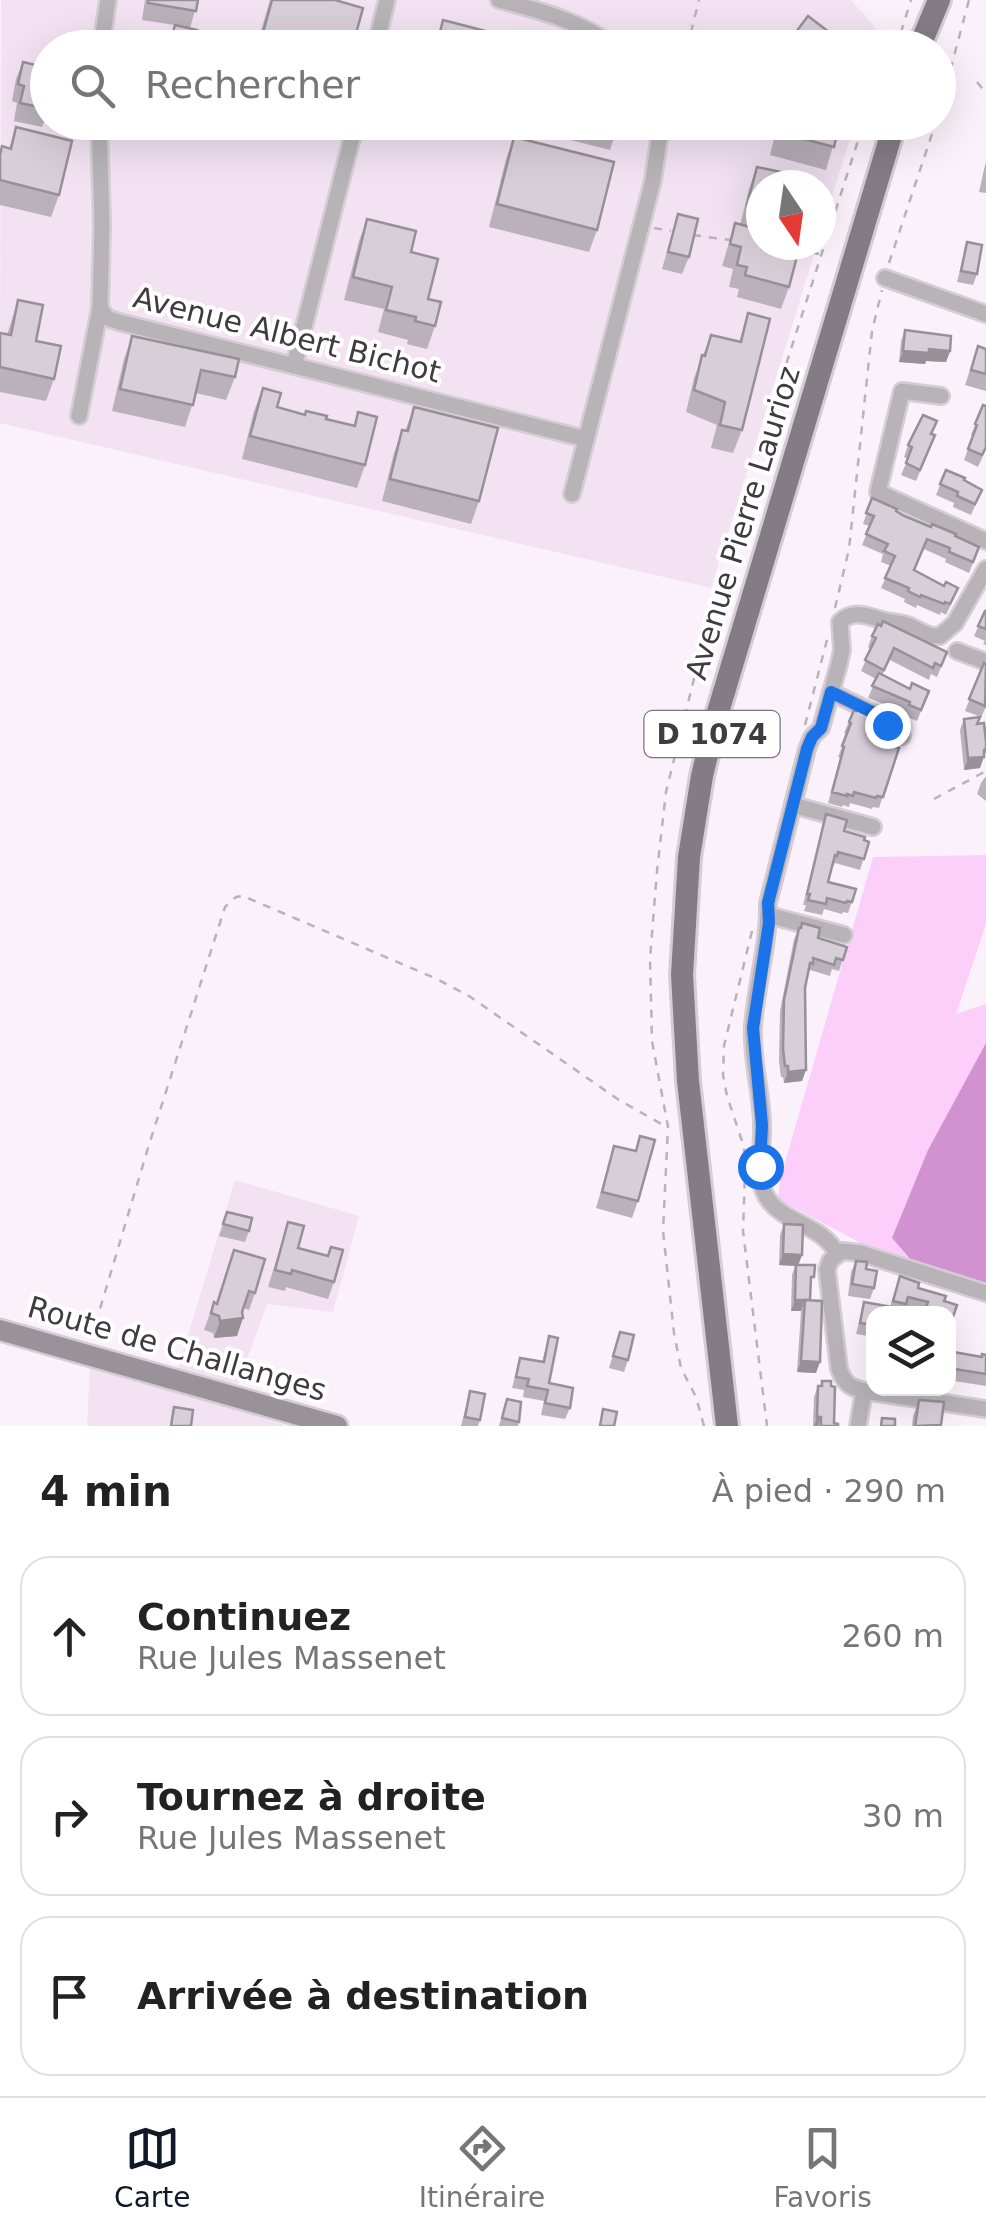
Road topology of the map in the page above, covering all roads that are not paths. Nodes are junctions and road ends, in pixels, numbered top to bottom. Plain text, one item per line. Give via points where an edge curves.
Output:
1 (108, 0) edge
2 (388, 0) edge
3 (499, 0) edge
4 (940, 0) edge
5 (914, 1) edge
6 (104, 30) edge
7 (380, 30) edge
8 (592, 30) edge
9 (916, 30) edge
10 (926, 30) edge
11 (100, 140) edge
12 (351, 140) edge
13 (659, 140) edge
14 (890, 140) edge
15 (885, 278) dead end
16 (100, 308) junction
17 (986, 314) edge
18 (294, 366) junction
19 (942, 396) dead end
20 (79, 416) dead end
21 (586, 438) junction
22 (572, 494) dead end
23 (986, 541) edge
24 (986, 568) edge
25 (958, 651) dead end
26 (986, 662) edge
27 (831, 692) junction
28 (902, 736) dead end
29 (793, 805) junction
30 (873, 826) dead end
31 (768, 915) junction
32 (844, 935) dead end
33 (837, 1254) junction
34 (986, 1293) edge
35 (0, 1330) edge
36 (864, 1391) junction
37 (986, 1409) edge
38 (336, 1426) edge
39 (727, 1426) edge
40 (858, 1426) edge

1 - 6 street
2 - 7 street
3 - 8 street
4 - 10 main road
5 - 9 main road
11 - 16 street, Avenue Albert Bichot
12 - 18 street
13 - 21 street
14 - 39 main road, Avenue Pierre Laurioz / D 1074 via 715,722 689,857 685,1040
15 - 17 street
16 - 18 street, Avenue Albert Bichot via 119,322
16 - 20 street
18 - 21 street, Avenue Albert Bichot
19 - 23 street via 902,391 878,492
21 - 22 street
24 - 27 street via 955,623 940,636 847,616 840,622 842,650
25 - 26 street
27 - 28 street via 880,716
27 - 29 street
29 - 30 street
29 - 31 street
31 - 32 street
31 - 33 street via 753,1028 763,1185 778,1210 824,1236
33 - 34 street via 860,1253
33 - 36 street via 827,1270 839,1369 850,1388
35 - 38 street, Route de Challanges
36 - 37 street
36 - 40 street

